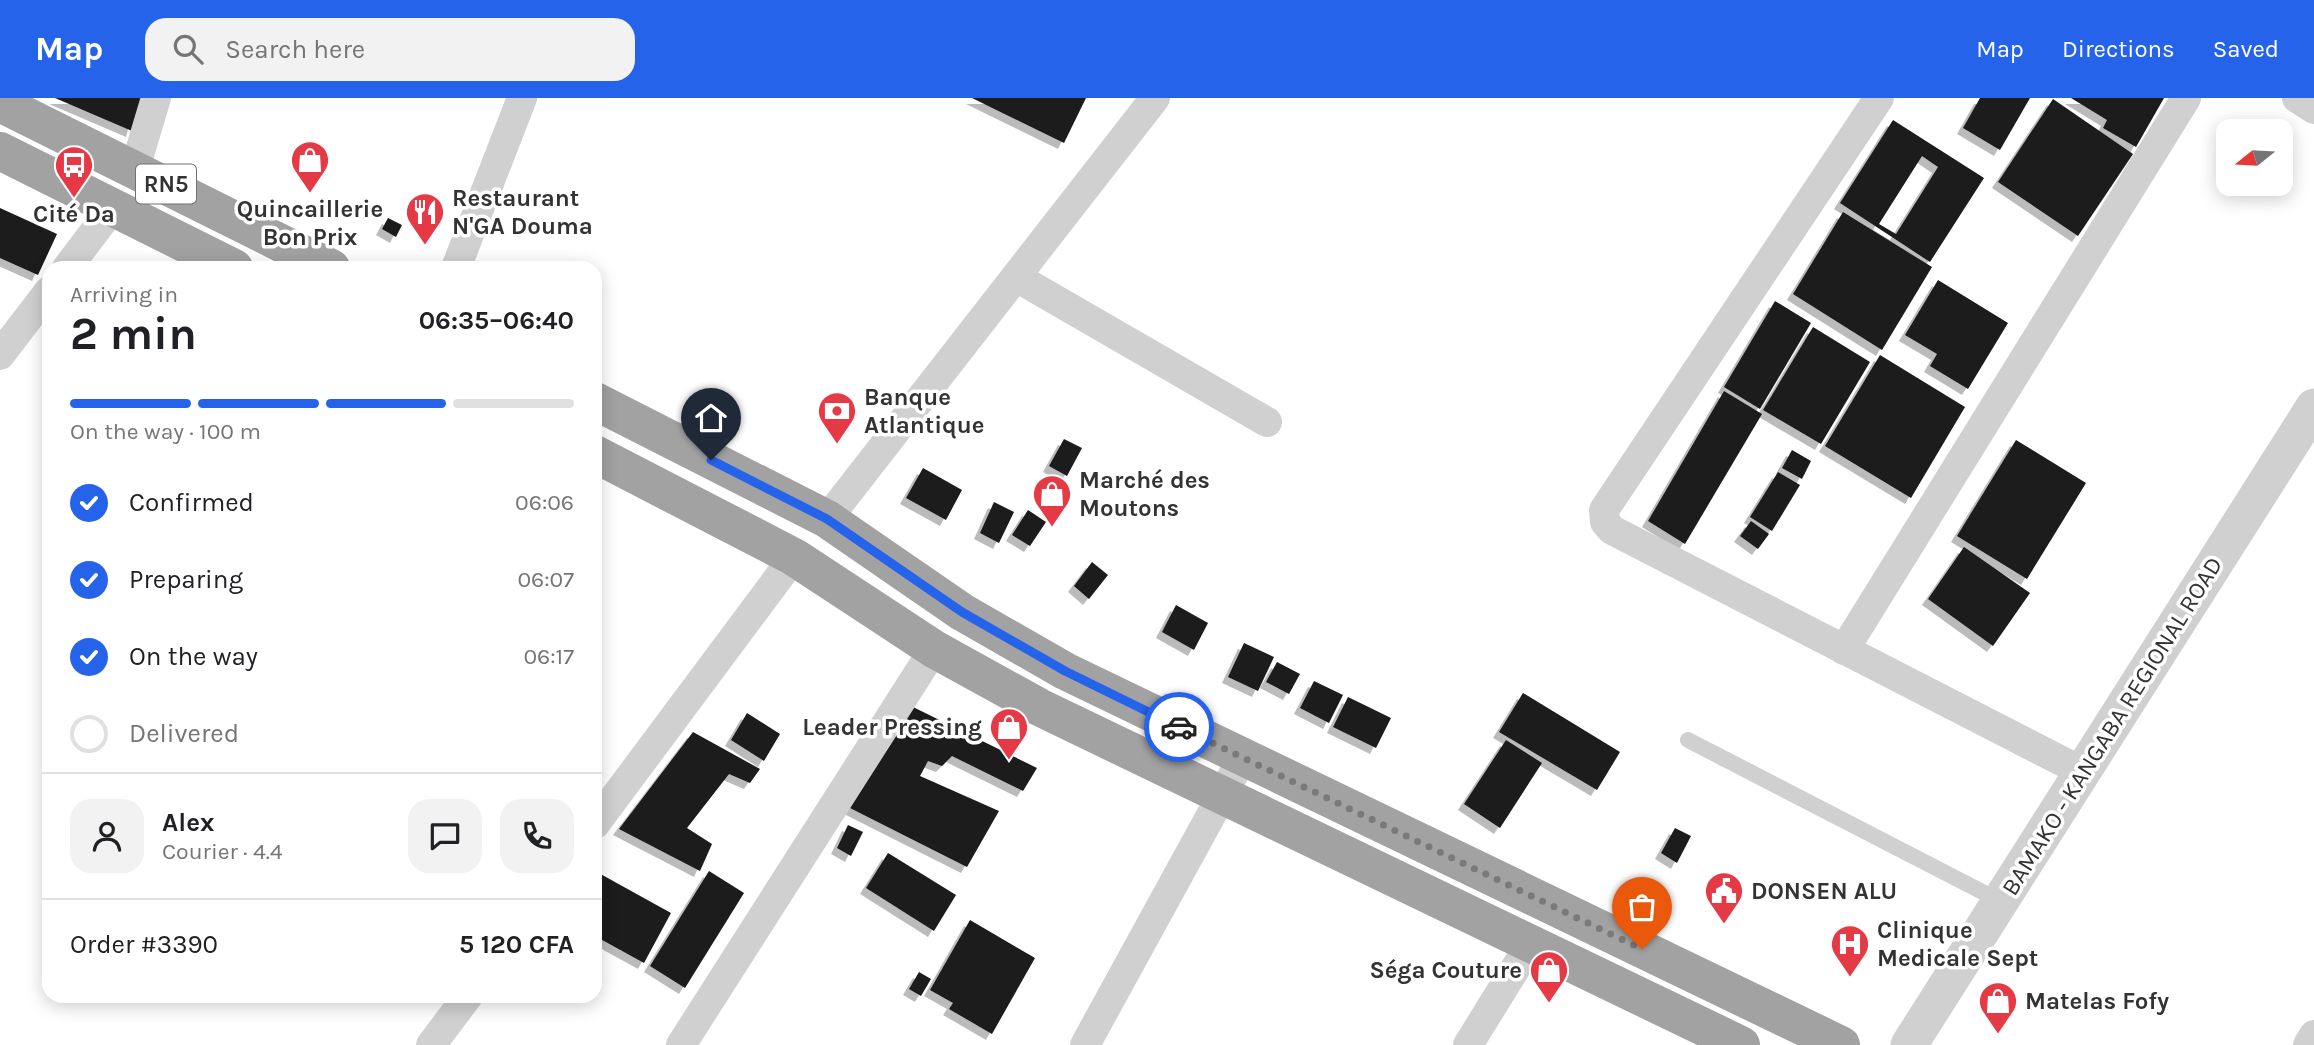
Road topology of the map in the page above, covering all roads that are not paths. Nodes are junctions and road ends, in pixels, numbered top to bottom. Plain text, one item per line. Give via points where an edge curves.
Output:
1 (156, 98) edge
2 (522, 98) edge
3 (1155, 98) edge
4 (1880, 98) edge
5 (2186, 98) edge
6 (2297, 98) edge
7 (0, 103) edge
8 (2314, 109) edge
9 (0, 151) edge
10 (135, 169) junction
11 (114, 206) junction
12 (72, 261) edge
13 (220, 261) edge
14 (317, 261) edge
15 (459, 261) edge
16 (1016, 276) junction
17 (42, 300) edge
18 (0, 355) edge
19 (602, 405) edge
20 (2314, 407) edge
21 (1267, 422) dead end
22 (602, 458) edge
23 (827, 519) junction
24 (794, 557) junction
25 (933, 649) junction
26 (1844, 650) junction
27 (1688, 740) dead end
28 (1243, 757) junction
29 (2083, 772) junction
30 (1223, 795) junction
31 (602, 815) edge
32 (2000, 901) junction
33 (1531, 943) junction
34 (463, 1003) edge
35 (2314, 1035) edge
36 (431, 1045) edge
37 (681, 1045) edge
38 (1085, 1045) edge
39 (1468, 1045) edge
40 (1741, 1045) edge
41 (1841, 1045) edge
42 (1909, 1045) edge
43 (2308, 1045) edge

1 - 10 street
2 - 15 street
3 - 16 street
4 - 26 street via 1604,510 1605,522 1612,530
5 - 26 street
6 - 8 street
7 - 10 highway, RN5
9 - 11 highway, RN5
10 - 14 highway, RN5
11 - 12 street
11 - 13 highway, RN5
16 - 21 street
16 - 23 street
17 - 18 street
19 - 23 highway
20 - 29 street, BAMAKO - KANGABA REGIONAL ROAD
22 - 24 highway
23 - 28 highway via 962,612 1065,671
24 - 25 highway
24 - 31 street
25 - 30 highway via 1039,707
25 - 37 street
26 - 29 street
27 - 32 lane
28 - 30 street
28 - 41 highway
29 - 32 street, BAMAKO - KANGABA REGIONAL ROAD
30 - 33 highway
30 - 38 street
32 - 42 street, BAMAKO - KANGABA REGIONAL ROAD
33 - 39 street
33 - 40 highway
34 - 36 street
35 - 43 street

